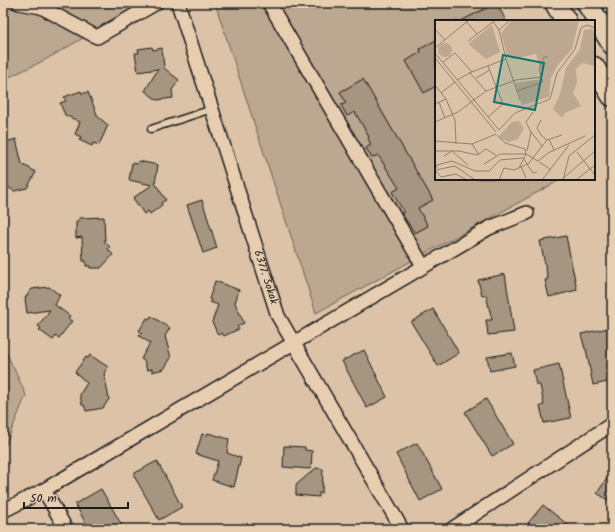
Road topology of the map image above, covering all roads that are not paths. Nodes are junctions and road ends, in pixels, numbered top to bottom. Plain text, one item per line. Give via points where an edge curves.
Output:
1 (19, 3) edge
2 (156, 3) edge
3 (178, 3) edge
4 (269, 3) edge
5 (555, 3) edge
6 (587, 3) edge
7 (565, 20) edge
8 (612, 44) edge
9 (595, 68) edge
10 (612, 96) edge
11 (212, 109) junction
12 (151, 129) dead end
13 (527, 213) dead end
14 (423, 266) junction
15 (293, 343) junction
16 (612, 424) edge
17 (44, 490) junction
18 (3, 511) edge
19 (66, 529) edge
20 (402, 529) edge
21 (452, 529) edge

1 - 2 street via 41,7 97,37
3 - 11 street, 6377. Sokak
4 - 14 street
5 - 7 main road
6 - 8 main road
9 - 10 main road
11 - 12 lane
11 - 15 street, 6377. Sokak via 278,316
13 - 14 street via 489,228
14 - 15 street
15 - 17 street
15 - 20 street, 6377. Sokak
16 - 21 street
17 - 18 street
17 - 19 street

